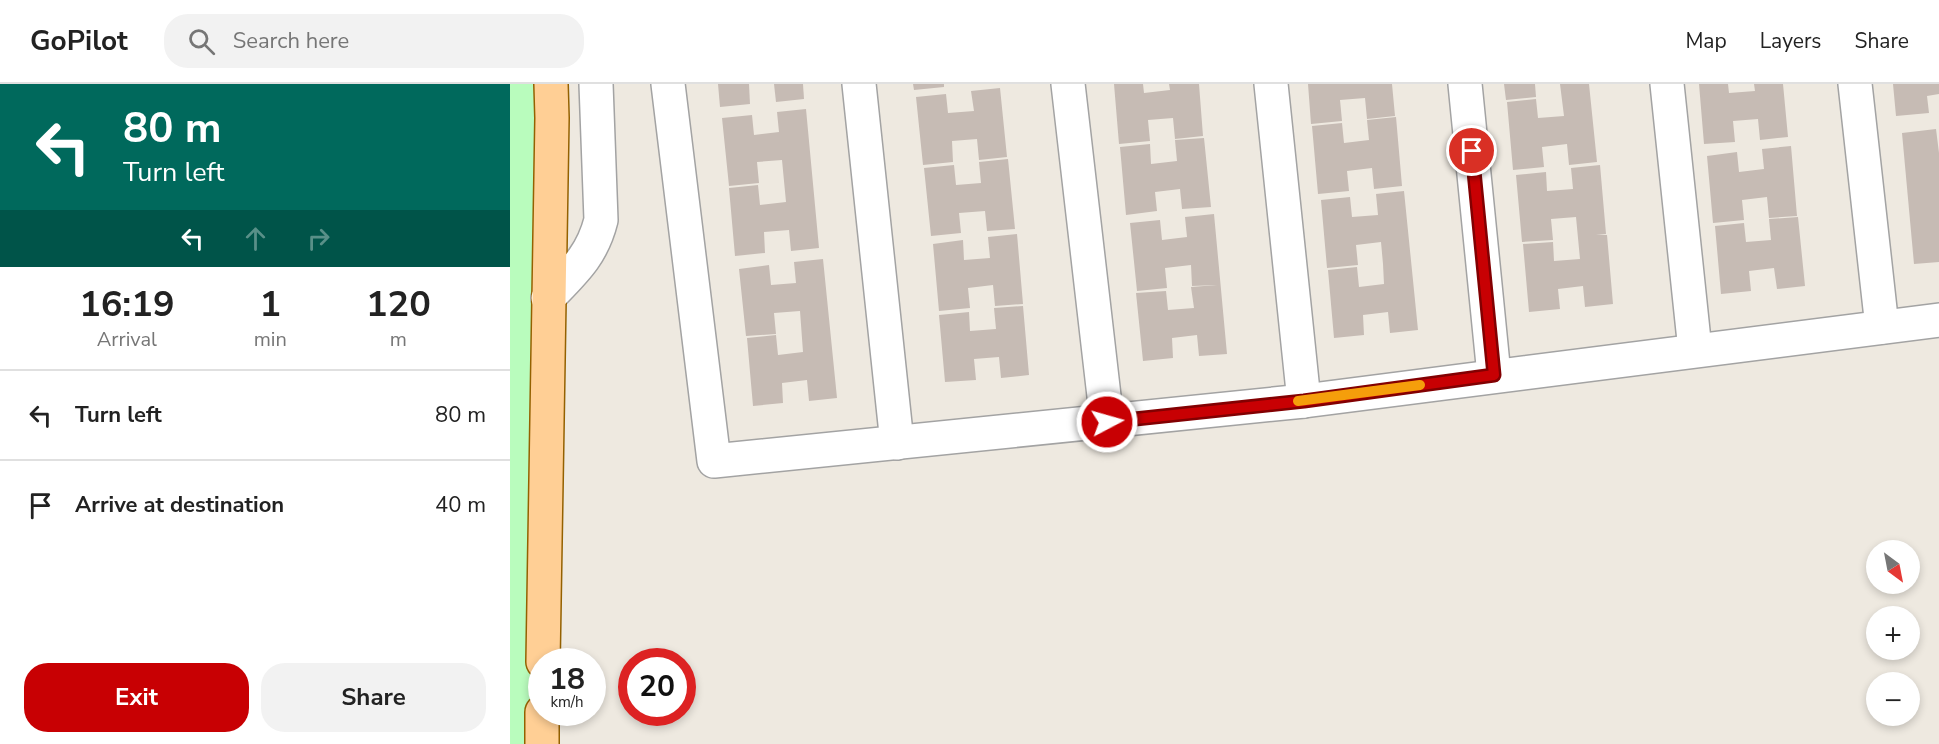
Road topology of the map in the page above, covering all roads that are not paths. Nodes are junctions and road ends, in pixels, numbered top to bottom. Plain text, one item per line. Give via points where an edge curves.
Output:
1 (551, 84) edge
2 (596, 84) edge
3 (668, 84) edge
4 (859, 84) edge
5 (1068, 84) edge
6 (1271, 84) edge
7 (1465, 84) edge
8 (1668, 84) edge
9 (1856, 84) edge
10 (548, 298) junction
11 (1939, 320) edge
12 (1882, 327) junction
13 (1695, 351) junction
14 (1494, 375) junction
15 (1304, 401) junction
16 (1107, 422) junction
17 (897, 443) junction
18 (543, 648) edge
19 (542, 726) edge
20 (542, 744) edge

1 - 10 main road
2 - 10 lane via 601,220 597,238 584,261
3 - 17 lane via 714,461
4 - 17 lane
5 - 16 lane
6 - 15 lane
7 - 14 lane
8 - 13 lane
9 - 12 lane
10 - 18 main road
11 - 12 lane
12 - 13 lane
13 - 14 lane
14 - 15 lane
15 - 16 lane
16 - 17 lane
19 - 20 main road

